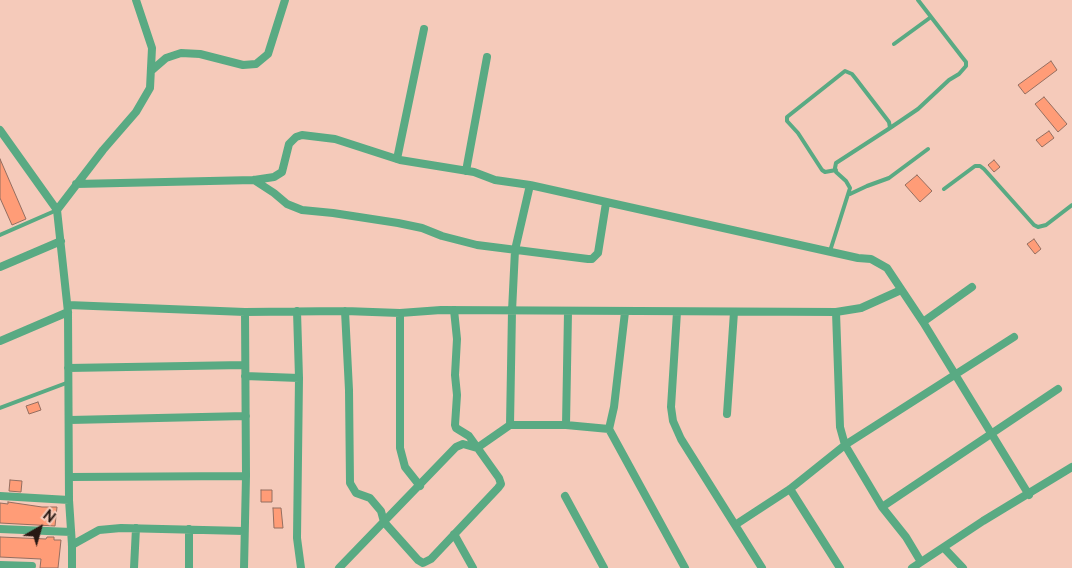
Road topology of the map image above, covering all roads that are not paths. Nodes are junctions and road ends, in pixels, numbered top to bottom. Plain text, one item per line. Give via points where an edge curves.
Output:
1 (136, 0) edge
2 (285, 0) edge
3 (918, 0) edge
4 (931, 17) junction
5 (424, 29) dead end
6 (894, 44) dead end
7 (487, 57) dead end
8 (151, 71) junction
9 (890, 128) junction
10 (0, 130) edge
11 (928, 149) dead end
12 (397, 158) junction
13 (836, 170) junction
14 (466, 171) junction
15 (254, 180) junction
16 (76, 184) junction
17 (530, 185) junction
18 (944, 189) dead end
19 (850, 194) junction
20 (606, 203) junction
21 (1072, 205) edge
22 (57, 210) junction
23 (0, 235) edge
24 (61, 241) junction
25 (515, 250) junction
26 (830, 251) junction
27 (0, 267) edge
28 (972, 287) dead end
29 (901, 290) junction
30 (68, 308) junction
31 (454, 310) junction
32 (297, 311) junction
33 (345, 311) junction
34 (512, 311) junction
35 (245, 312) junction
36 (568, 312) junction
37 (624, 312) junction
38 (677, 312) junction
39 (734, 312) junction
40 (836, 312) junction
41 (400, 313) junction
42 (922, 322) junction
43 (1014, 337) dead end
44 (0, 341) edge
45 (245, 365) junction
46 (68, 368) junction
47 (955, 374) junction
48 (245, 376) junction
49 (299, 378) junction
50 (68, 382) junction
51 (1058, 389) dead end
52 (0, 408) edge
53 (727, 414) dead end
54 (246, 416) junction
55 (70, 420) junction
56 (510, 425) junction
57 (566, 425) junction
58 (609, 428) junction
59 (992, 434) junction
60 (845, 444) junction
61 (477, 448) junction
62 (1072, 467) edge
63 (69, 476) junction
64 (246, 476) junction
65 (420, 486) junction
66 (790, 489) junction
67 (1028, 495) junction
68 (0, 496) edge
69 (565, 496) dead end
70 (69, 500) junction
71 (882, 506) junction
72 (384, 522) junction
73 (735, 525) junction
74 (136, 528) junction
75 (189, 528) junction
76 (0, 529) edge
77 (244, 531) junction
78 (71, 532) junction
79 (454, 534) junction
80 (72, 545) junction
81 (944, 548) junction
82 (920, 562) junction
83 (0, 565) edge
84 (32, 568) edge
85 (72, 568) edge
86 (134, 568) edge
87 (189, 568) edge
88 (244, 568) edge
89 (301, 568) edge
90 (338, 568) edge
91 (473, 568) edge
92 (604, 568) edge
93 (685, 568) edge
94 (762, 568) edge
95 (840, 568) edge
96 (912, 568) edge
97 (963, 568) edge

1 - 8 street via 152,48
2 - 8 street via 268,54 256,64 243,65 181,52 166,58
3 - 4 lane
4 - 6 lane
4 - 9 lane via 966,66
5 - 12 street
7 - 14 street
8 - 16 street via 150,88 136,112
9 - 13 lane via 836,163
9 - 13 lane via 889,122 852,74 846,71 838,77 787,117 822,170
10 - 22 street
11 - 19 lane via 889,178
12 - 14 street
12 - 15 street via 335,139 302,135 289,144 282,172 274,177
13 - 19 lane via 849,184
14 - 17 street via 495,180
15 - 16 street
15 - 25 street via 287,204 302,210 398,222 477,245
16 - 22 street
17 - 20 street
17 - 25 street
18 - 21 lane via 975,166 980,166 1038,227 1046,225
19 - 26 lane
20 - 25 street via 598,253 592,259
20 - 26 street
22 - 23 lane
22 - 24 street
24 - 27 street
24 - 30 street
25 - 34 street
26 - 29 street via 879,262 887,268
28 - 42 street
29 - 40 street via 861,308
29 - 42 street
30 - 35 street
30 - 44 street
30 - 46 street
31 - 34 street
31 - 41 street
31 - 61 street via 458,395 455,424
32 - 33 street
32 - 35 street
32 - 49 street
33 - 41 street
33 - 72 street via 350,483 356,493 370,498 381,511
34 - 36 street
34 - 56 street
35 - 45 street
36 - 37 street
36 - 57 street
37 - 38 street
37 - 58 street
38 - 39 street
38 - 73 street via 673,422
39 - 40 street
39 - 53 street
40 - 60 street via 840,427
41 - 65 street via 400,448 406,467
42 - 47 street
43 - 47 street
45 - 46 street
45 - 48 street
46 - 50 street
47 - 59 street
47 - 60 street
48 - 49 street
48 - 54 street
49 - 89 street via 297,538
50 - 52 lane
50 - 55 street
51 - 59 street
54 - 55 street
54 - 64 street
55 - 63 street
56 - 57 street
56 - 61 street
57 - 58 street
58 - 93 street
59 - 67 street
59 - 71 street
60 - 66 street
60 - 71 street
61 - 65 street via 463,444 456,447
61 - 79 street via 501,484
62 - 67 street
63 - 64 street
63 - 70 street
64 - 77 street
65 - 72 street
66 - 73 street
66 - 95 street
67 - 81 street
68 - 70 street
69 - 92 street
70 - 78 street
71 - 82 street
72 - 79 street via 422,563 431,559
72 - 90 street
73 - 94 street
74 - 75 street
74 - 80 street via 99,530
74 - 86 street
75 - 77 street
75 - 87 street
76 - 78 street
77 - 88 street
78 - 80 street
79 - 91 street
80 - 85 street
81 - 82 street
81 - 97 street
82 - 96 street
83 - 84 street

